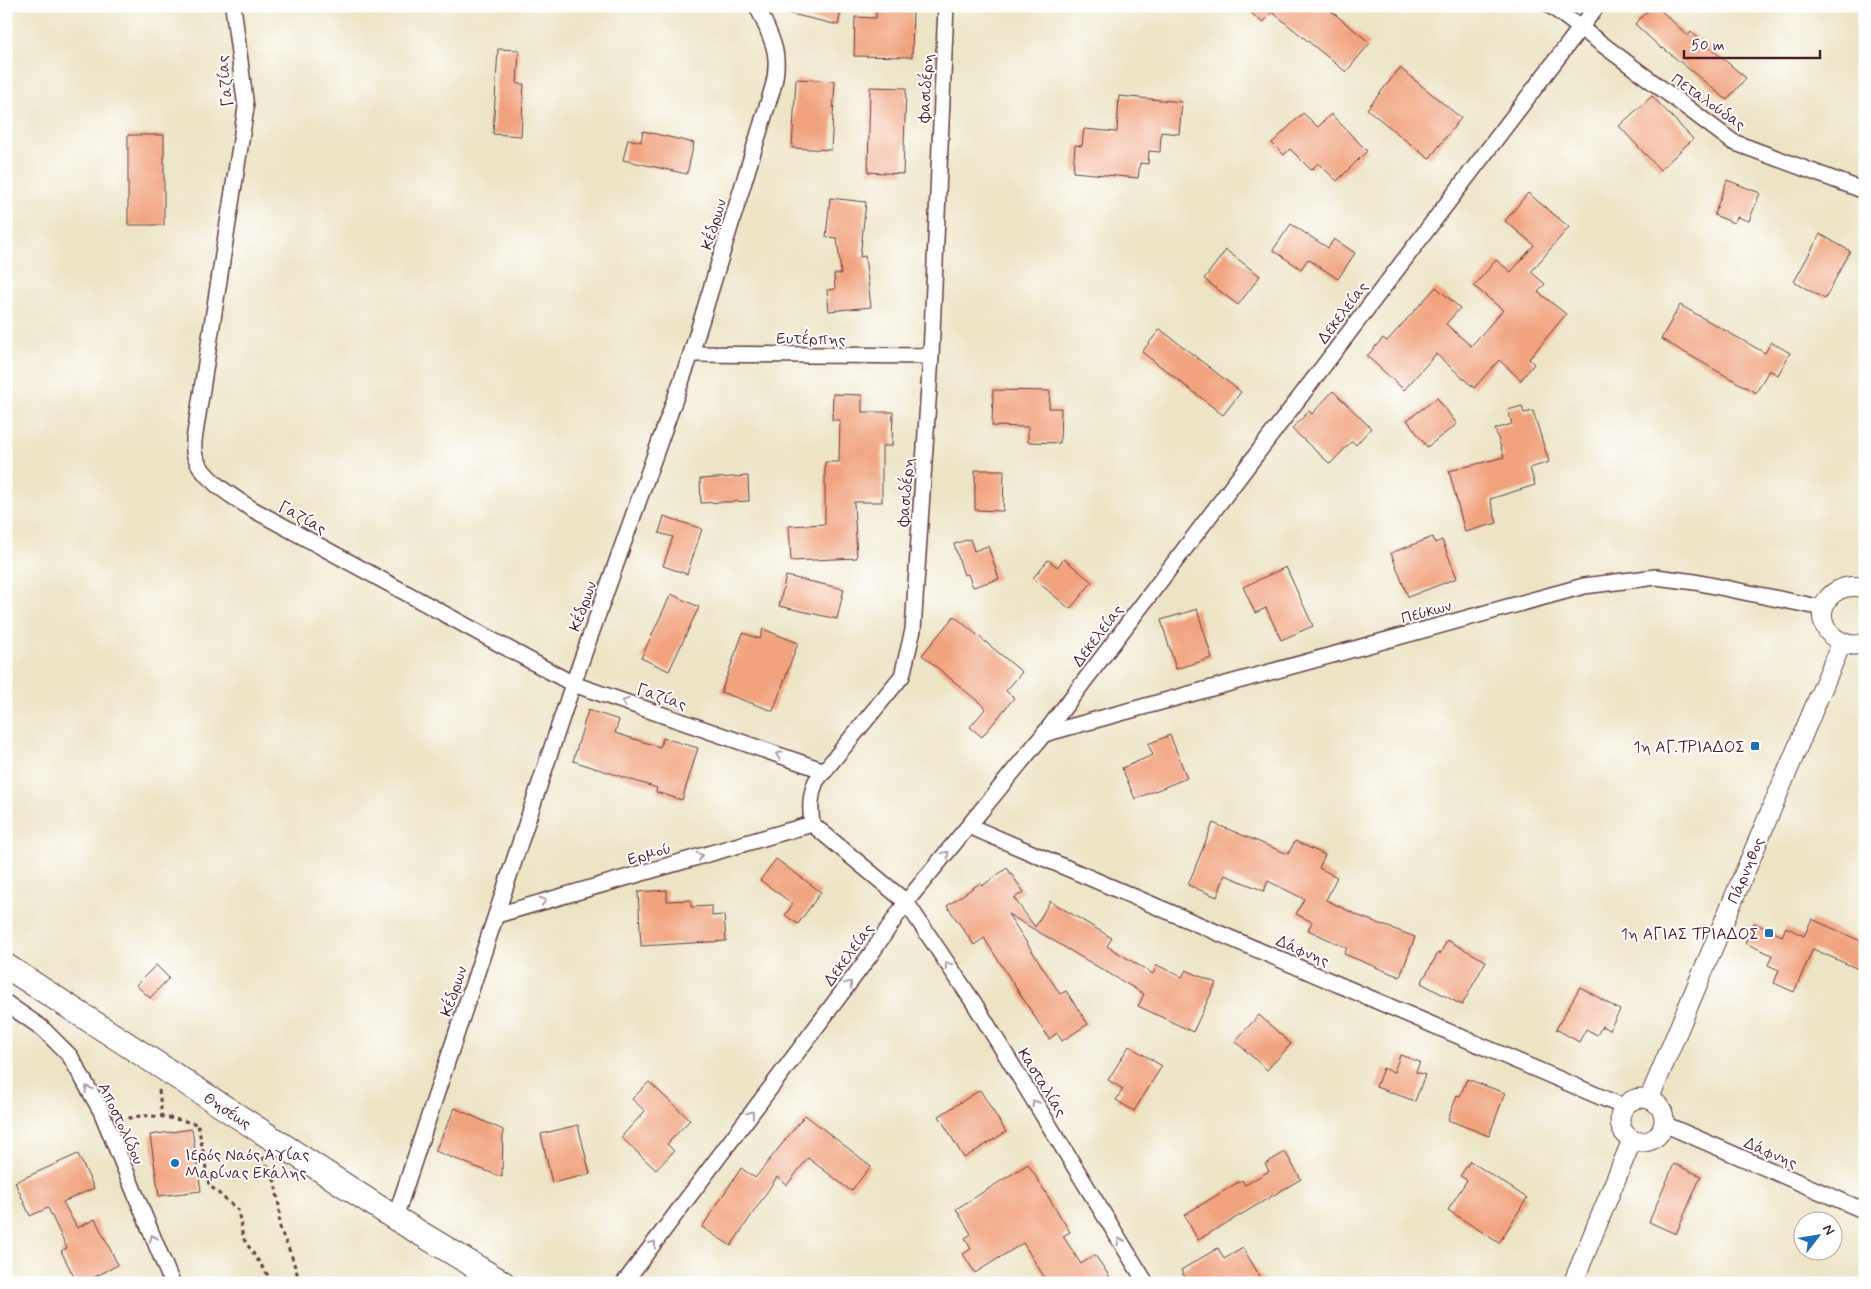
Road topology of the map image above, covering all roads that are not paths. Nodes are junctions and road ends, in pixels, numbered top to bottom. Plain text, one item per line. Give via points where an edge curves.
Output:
1 (233, 6) edge
2 (757, 6) edge
3 (946, 6) edge
4 (1551, 6) edge
5 (1597, 6) edge
6 (1580, 28) junction
7 (1865, 191) edge
8 (691, 354) junction
9 (931, 356) junction
10 (1865, 587) edge
11 (1823, 608) junction
12 (1842, 642) junction
13 (1865, 643) edge
14 (573, 684) junction
15 (1044, 734) junction
16 (825, 771) junction
17 (812, 824) junction
18 (969, 826) junction
19 (906, 902) junction
20 (497, 915) junction
21 (6, 966) edge
22 (6, 1003) edge
23 (1648, 1099) junction
24 (1624, 1106) junction
25 (1664, 1124) junction
26 (1632, 1140) junction
27 (1865, 1211) edge
28 (395, 1218) junction
29 (172, 1283) edge
30 (504, 1283) edge
31 (624, 1283) edge
32 (1146, 1283) edge
33 (1573, 1283) edge

1 - 14 street, Γαζίας via 246,108 194,440 194,454 199,465 222,489 252,509
2 - 8 street, Κέδρων via 777,52 777,70
3 - 9 street, Φασιδέρη
4 - 6 street, Πεταλούδας
5 - 6 street, Δεκελείας
6 - 7 street, Πεταλούδας via 1733,142
6 - 15 street, Δεκελείας
8 - 9 street, Ευτέρπης
8 - 14 street, Κέδρων
9 - 16 street, Φασιδέρη via 914,630 902,676
10 - 11 street via 1852,585 1841,588 1830,594
11 - 12 street via 1825,627 1831,637
11 - 15 street, Πεύκων via 1656,577 1584,586
12 - 13 street via 1850,646
12 - 23 street, Πάρνηθος
16 -> 14 street, Γαζίας
14 - 20 street, Κέδρων
15 - 18 street, Δεκελείας
16 - 17 street, Φασιδέρη via 811,794
17 - 19 street
20 -> 17 street, Ερμού
19 -> 18 street, Δεκελείας
18 - 24 street, Δάφνης
31 -> 19 street, Δεκελείας via 871,954
32 -> 19 street, Κασταλίας via 974,1003
20 - 28 street, Κέδρων
21 - 28 main road, Θησέως
29 -> 22 street, Αποστολίδου via 101,1112 70,1056 42,1028
23 - 24 street via 1635,1099
23 - 25 street via 1660,1107
24 - 26 street via 1620,1113 1620,1126
25 - 26 street via 1659,1133 1648,1141
25 - 27 street, Δάφνης
26 - 33 street
28 - 30 main road, Θησέως

